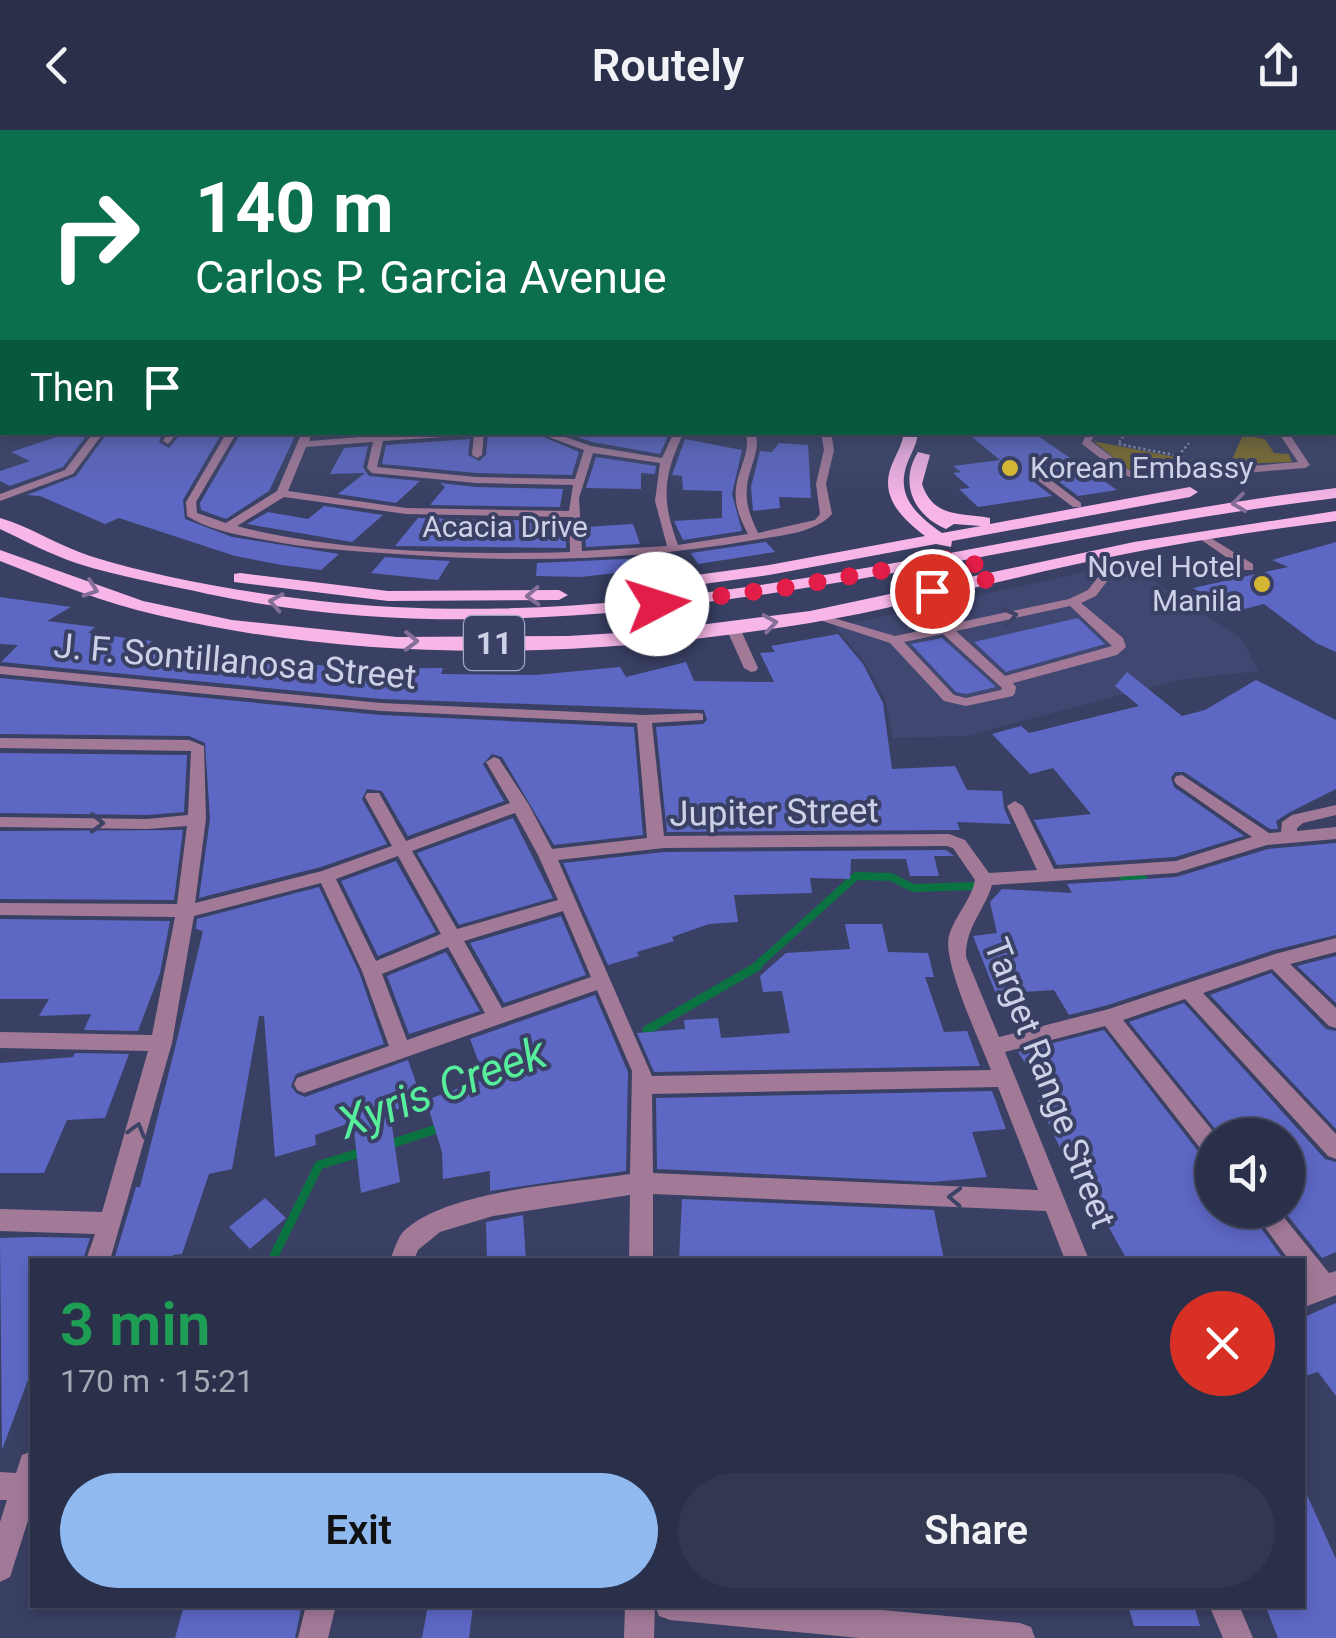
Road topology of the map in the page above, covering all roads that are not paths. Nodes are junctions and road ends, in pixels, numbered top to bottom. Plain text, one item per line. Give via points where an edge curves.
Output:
1 (97, 435) edge
2 (230, 435) edge
3 (428, 435) edge
4 (476, 435) edge
5 (549, 435) edge
6 (678, 435) edge
7 (751, 435) edge
8 (826, 435) edge
9 (911, 435) edge
10 (926, 435) edge
11 (1090, 435) edge
12 (1285, 435) edge
13 (305, 438) edge
14 (379, 438) junction
15 (589, 449) junction
16 (477, 455) dead end
17 (665, 461) junction
18 (1282, 465) junction
19 (1036, 474) dead end
20 (1336, 478) edge
21 (1301, 480) junction
22 (577, 482) junction
23 (1190, 492) junction
24 (282, 493) junction
25 (1336, 493) edge
26 (0, 498) edge
27 (1077, 505) junction
28 (572, 514) junction
29 (936, 515) junction
30 (1336, 516) edge
31 (911, 517) junction
32 (0, 523) edge
33 (228, 527) junction
34 (754, 535) junction
35 (961, 535) junction
36 (1201, 535) junction
37 (940, 539) junction
38 (673, 547) junction
39 (985, 552) junction
40 (576, 554) junction
41 (1101, 554) junction
42 (0, 556) edge
43 (963, 556) junction
44 (77, 557) junction
45 (1249, 567) dead end
46 (769, 570) junction
47 (1016, 573) junction
48 (994, 578) junction
49 (1073, 602) junction
50 (813, 616) junction
51 (733, 628) junction
52 (946, 630) junction
53 (894, 640) junction
54 (751, 668) dead end
55 (0, 670) edge
56 (1003, 681) junction
57 (698, 717) dead end
58 (644, 719) junction
59 (0, 744) edge
60 (494, 762) dead end
61 (1182, 780) dead end
62 (373, 797) dead end
63 (521, 805) junction
64 (1015, 806) dead end
65 (1336, 810) edge
66 (198, 820) junction
67 (0, 822) edge
68 (1336, 832) edge
69 (1290, 836) junction
70 (1266, 839) junction
71 (656, 843) junction
72 (402, 849) junction
73 (547, 855) junction
74 (326, 876) junction
75 (1049, 876) junction
76 (984, 879) junction
77 (565, 904) junction
78 (0, 910) edge
79 (188, 911) junction
80 (453, 936) junction
81 (1336, 945) edge
82 (1276, 961) junction
83 (371, 971) junction
84 (602, 980) junction
85 (1190, 991) junction
86 (496, 1015) junction
87 (1110, 1017) junction
88 (1336, 1020) edge
89 (0, 1040) edge
90 (162, 1043) junction
91 (995, 1046) junction
92 (401, 1052) junction
93 (1008, 1078) junction
94 (304, 1084) dead end
95 (644, 1085) junction
96 (1195, 1124) edge
97 (1336, 1149) edge
98 (642, 1184) junction
99 (1052, 1201) junction
100 (0, 1220) edge
101 (110, 1224) junction
102 (1277, 1228) edge
103 (99, 1258) edge
104 (403, 1258) edge
105 (641, 1258) edge
106 (1076, 1258) edge
107 (1299, 1258) edge
108 (1305, 1266) edge
109 (1321, 1288) edge
110 (19, 1480) edge
111 (0, 1567) edge
112 (320, 1608) edge
113 (640, 1608) edge
114 (702, 1608) edge
115 (1225, 1608) edge
116 (314, 1638) edge
117 (639, 1638) edge
118 (1020, 1638) edge
119 (1238, 1638) edge

1 - 26 street via 69,472
2 - 33 street, Acacia Drive via 190,508 197,518
3 - 14 street
4 - 16 street
5 - 15 street
6 - 17 street
7 - 34 street via 740,497
8 - 34 street, Acacia Drive via 824,518
9 - 31 main road via 896,475 900,502
10 - 29 main road via 912,480
11 - 18 street via 1086,442 1142,478
12 - 18 street via 1305,465
13 - 14 street
13 - 24 street
14 - 22 street via 376,471
15 - 17 street
15 - 22 street
17 - 38 street via 657,497
18 - 21 street
19 - 27 street
20 - 21 main road
21 - 23 main road
22 - 28 street
23 - 27 main road
23 - 35 main road
24 - 28 street via 406,511
24 - 33 street
25 -> 39 main road, 11 via 1214,506
27 - 29 main road via 973,522
28 - 40 street
29 - 35 main road
30 - 36 main road, 11
31 - 37 main road
31 - 46 main road via 887,540
32 - 44 main road, 11
33 - 40 street, Acacia Drive via 357,548
34 - 38 street, Acacia Drive
35 - 37 main road
35 - 39 main road
36 - 41 main road, 11
36 - 45 street
37 - 43 main road
37 - 46 main road
38 - 40 street, Acacia Drive
39 - 43 main road, 11
39 - 47 main road
41 - 47 main road, 11
41 - 49 street via 1101,585
42 -> 51 main road, 11 via 158,610 262,630 523,643
43 -> 44 main road, 11 via 694,601 511,615 293,605
43 - 48 main road
46 -> 44 main road via 606,592 422,598
47 - 48 main road, 11
48 - 50 main road, 11
52 -> 49 street
49 - 56 street via 1119,647
51 -> 50 main road, 11
50 - 53 street
51 - 54 street
52 - 53 street
52 - 56 street
53 - 56 street via 959,702 1008,692
55 - 58 street, J. F. Sontillanosa Street via 381,707
57 - 58 street, J. F. Sontillanosa Street
58 - 71 street
59 - 66 street via 196,746
60 - 63 street
61 - 70 street
62 - 72 street
63 - 72 street
63 - 73 street
64 - 75 street
65 - 69 street via 1298,819 1288,826
67 -> 66 street
66 - 79 street
68 - 69 street
69 - 70 street
70 - 75 street via 1176,866
71 - 73 street, Jupiter Street
71 - 76 street, Jupiter Street via 949,840
72 - 74 street
72 - 80 street
73 - 77 street
74 - 79 street
74 - 83 street
75 - 76 street
76 - 91 street, Target Range Street via 954,938
77 - 80 street
77 - 84 street
78 - 79 street
79 - 90 street
80 - 83 street
80 - 86 street
81 - 82 street
82 - 85 street
82 - 88 street
83 - 92 street
84 - 86 street
84 - 95 street
85 - 87 street
85 - 97 street
86 - 92 street
87 - 91 street
87 - 96 street
89 - 90 street
101 -> 90 street
91 - 93 street, Target Range Street
92 - 94 street
93 - 95 street
93 - 99 street, Target Range Street
95 - 98 street
99 -> 98 street
98 - 104 street via 493,1205 433,1223 409,1242
98 - 105 street
99 - 106 street, Target Range Street
100 - 101 street
101 - 103 street
102 - 107 street
108 - 109 street
110 - 111 street
112 - 116 street
113 - 117 street
114 - 118 street
115 - 119 street

